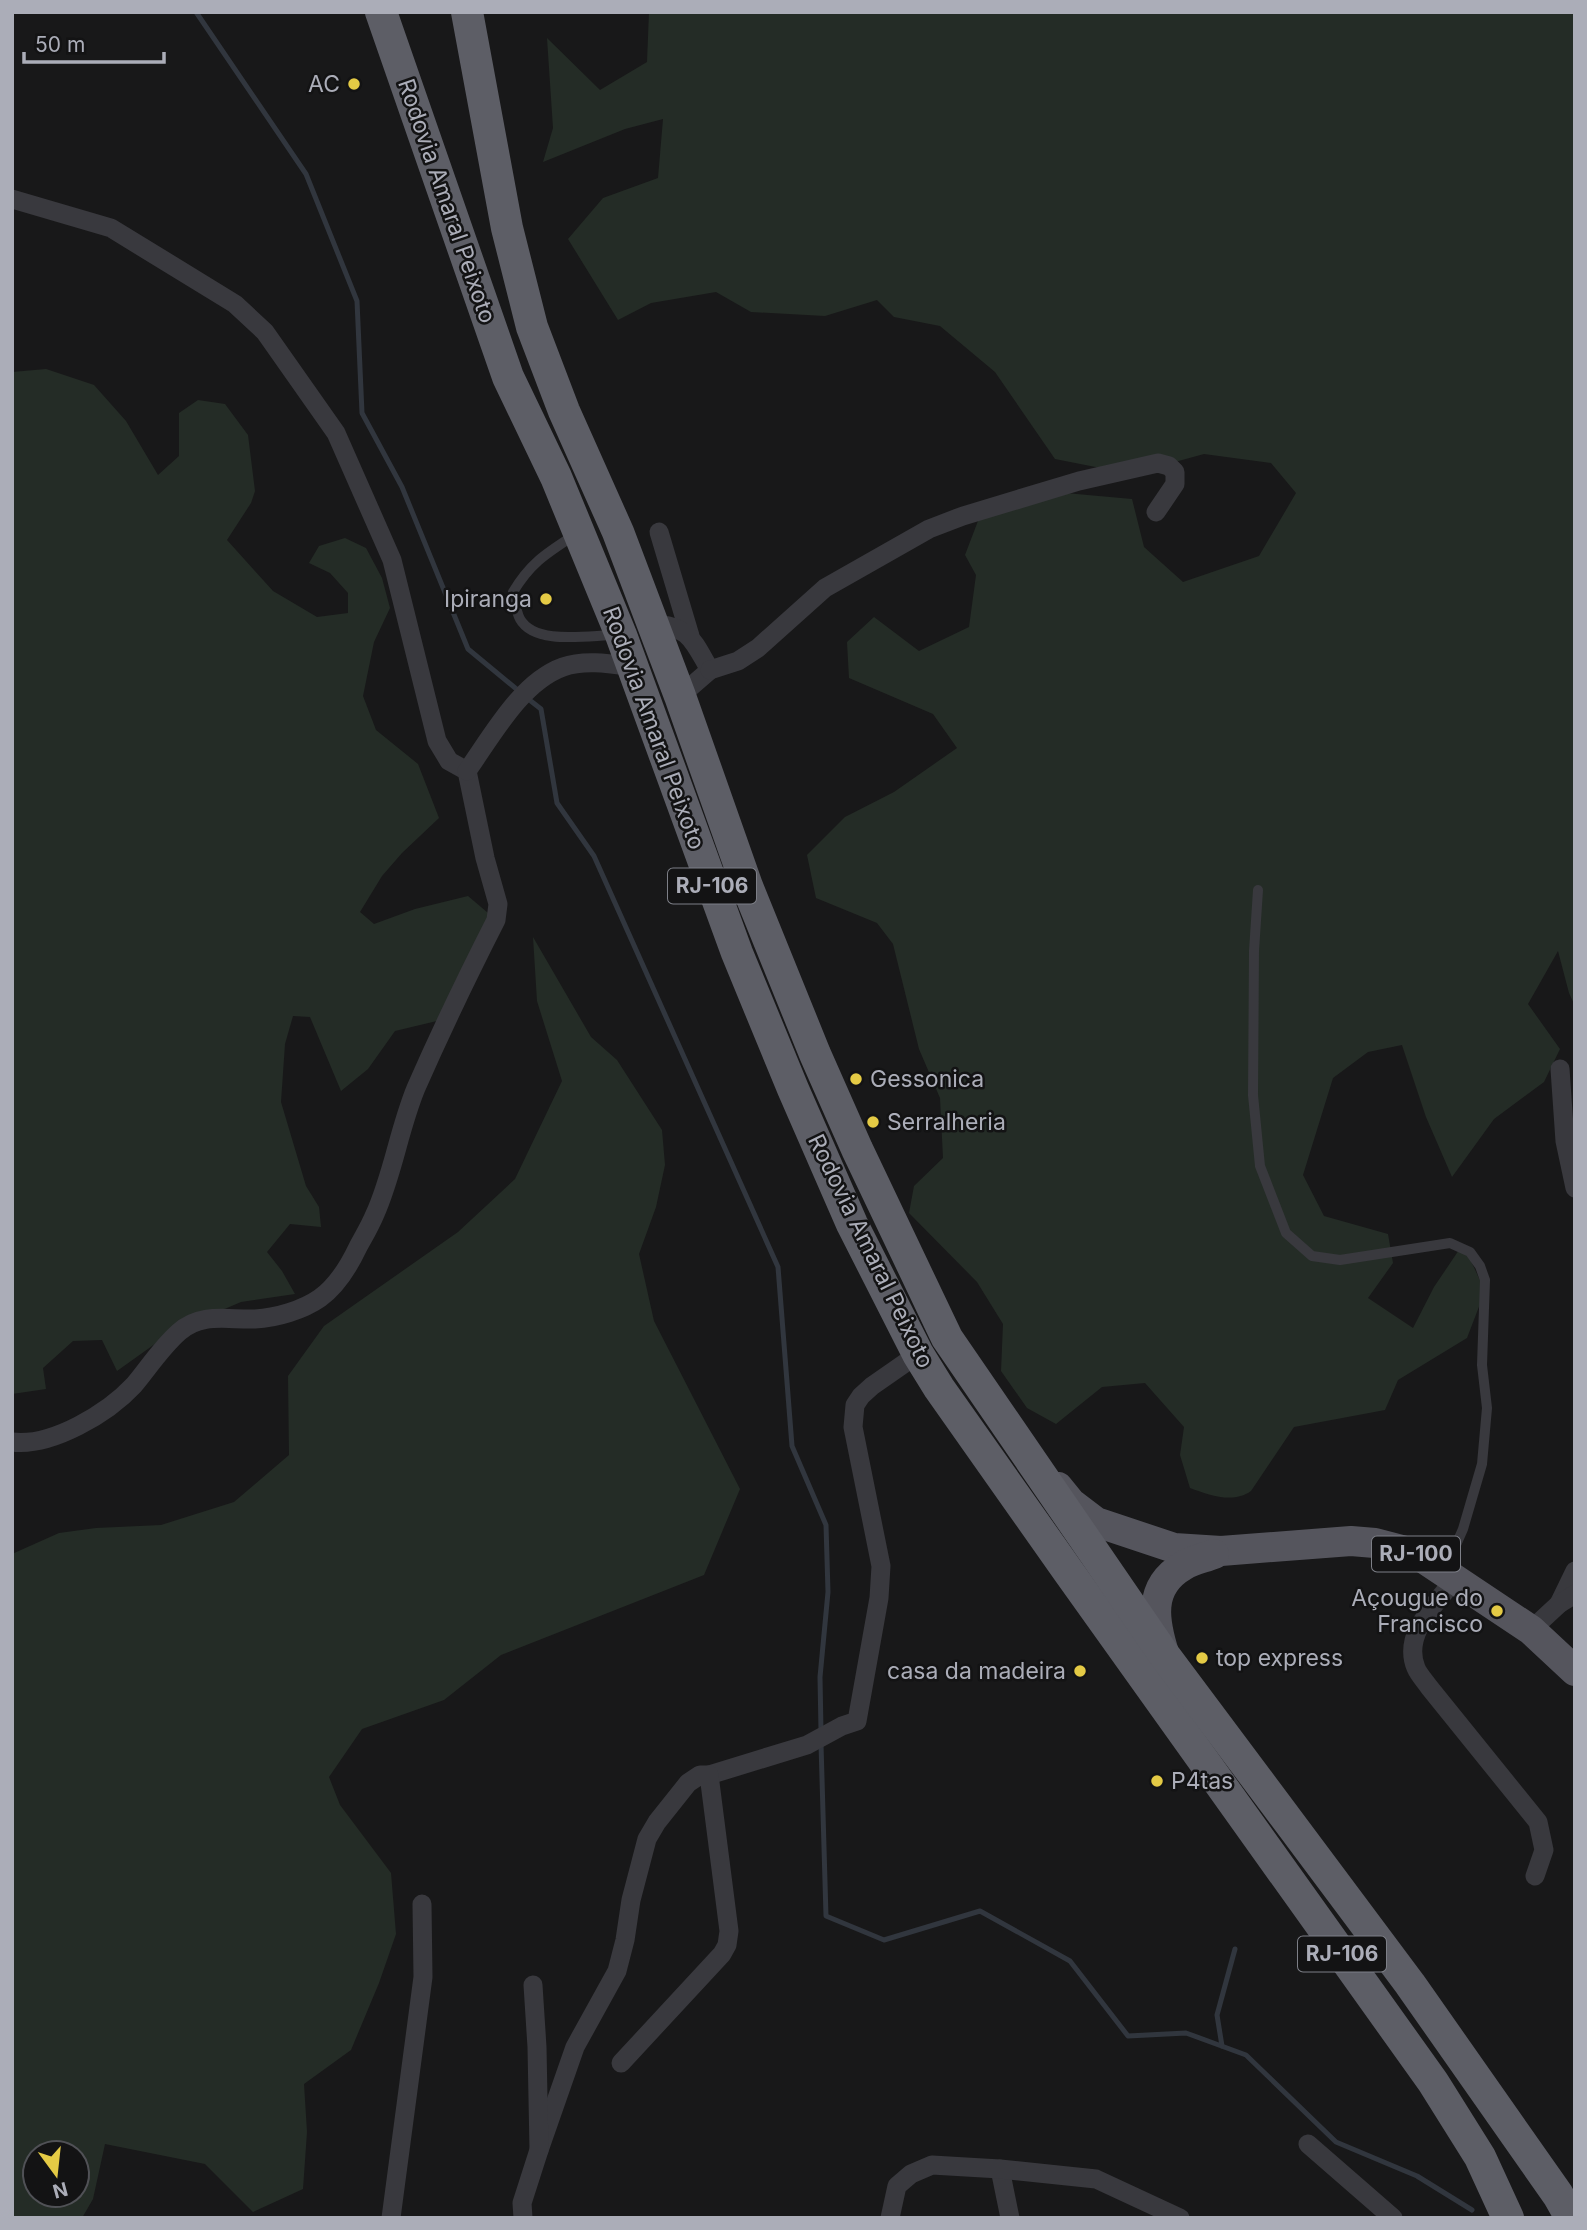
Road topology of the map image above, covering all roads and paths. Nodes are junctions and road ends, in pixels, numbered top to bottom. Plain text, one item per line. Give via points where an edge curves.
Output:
1 (382, 12) edge
2 (398, 12) edge
3 (450, 12) edge
4 (467, 12) edge
5 (12, 199) edge
6 (507, 228) junction
7 (460, 240) junction
8 (1156, 512) dead end
9 (579, 532) junction
10 (659, 533) dead end
11 (653, 624) junction
12 (621, 635) junction
13 (690, 636) junction
14 (634, 667) junction
15 (710, 670) junction
16 (680, 696) junction
17 (467, 771) junction
18 (1258, 890) dead end
19 (1560, 1069) dead end
20 (1575, 1188) edge
21 (918, 1354) junction
22 (1002, 1420) junction
23 (12, 1442) edge
24 (1221, 1551) junction
25 (1575, 1571) edge
26 (1449, 1576) junction
27 (1567, 1599) edge
28 (1531, 1630) junction
29 (1165, 1656) junction
30 (1575, 1671) edge
31 (709, 1775) junction
32 (1535, 1876) dead end
33 (422, 1905) dead end
34 (533, 1985) dead end
35 (621, 2063) dead end
36 (1308, 2144) dead end
37 (539, 2150) junction
38 (1000, 2169) junction
39 (391, 2218) edge
40 (523, 2218) edge
41 (890, 2218) edge
42 (1010, 2218) edge
43 (1180, 2218) edge
44 (1393, 2218) edge
45 (1508, 2218) edge
46 (1571, 2218) edge

1 - 7 highway, Rodovia Amaral Peixoto / RJ-106
2 - 7 highway via 459,203
3 - 6 highway via 480,175
4 - 6 highway, Rodovia Amaral Peixoto / RJ-106
5 - 17 street via 111,228 235,304 265,332 336,433 392,559 437,741 449,761
6 - 11 highway, Rodovia Amaral Peixoto / RJ-106 via 532,327
7 - 9 highway, Rodovia Amaral Peixoto / RJ-106 via 508,377
8 - 15 street via 1175,484 1175,472 1158,463 962,516 929,529 825,587 758,648
9 - 12 highway, Rodovia Amaral Peixoto / RJ-106
9 - 12 lane via 541,556 524,575 513,592 520,619 529,629 548,637
10 - 13 street
11 - 13 street via 673,625
11 - 16 highway, Rodovia Amaral Peixoto / RJ-106
12 - 14 highway, Rodovia Amaral Peixoto / RJ-106
13 - 15 street
14 - 17 street via 565,666 545,676 512,707
14 - 21 highway, Rodovia Amaral Peixoto / RJ-106 via 722,913 788,1077 852,1224
15 - 16 street
16 - 22 highway, Rodovia Amaral Peixoto / RJ-106 via 747,886 857,1149 947,1338
17 - 23 street via 498,904 496,920 415,1090 376,1213 346,1272 320,1298 289,1312 256,1319 215,1317 181,1330 108,1408 57,1434
18 - 26 lane via 1253,1095 1259,1166 1286,1233 1312,1256 1340,1260 1450,1242 1470,1252 1485,1280 1482,1365 1487,1408 1482,1464
19 - 20 street via 1565,1141
21 - 31 street via 872,1386 855,1405 853,1427 881,1566 860,1716 807,1745
21 - 45 highway, Rodovia Amaral Peixoto / RJ-106 via 1433,2082 1480,2157
22 - 24 main road, RJ-100 via 1071,1503 1096,1522 1174,1548
22 - 29 highway, Rodovia Amaral Peixoto / RJ-106
24 - 26 main road, RJ-100 via 1375,1543 1417,1554
24 - 29 main road, RJ-100 via 1184,1565 1160,1586 1156,1617
25 - 27 street
26 - 28 main road, RJ-100
26 - 32 street via 1412,1642 1416,1668 1538,1822 1545,1850
27 - 28 street
28 - 30 main road, RJ-100
29 - 46 highway, RJ-106 via 1410,1984
31 - 35 street via 727,1945
31 - 37 street via 688,1783 647,1839 617,1971 575,2047
33 - 39 street via 423,1976
34 - 37 street
36 - 44 street
37 - 40 street via 522,2203
38 - 41 street via 932,2165 911,2174 897,2186
38 - 42 street
38 - 43 street via 1096,2179

